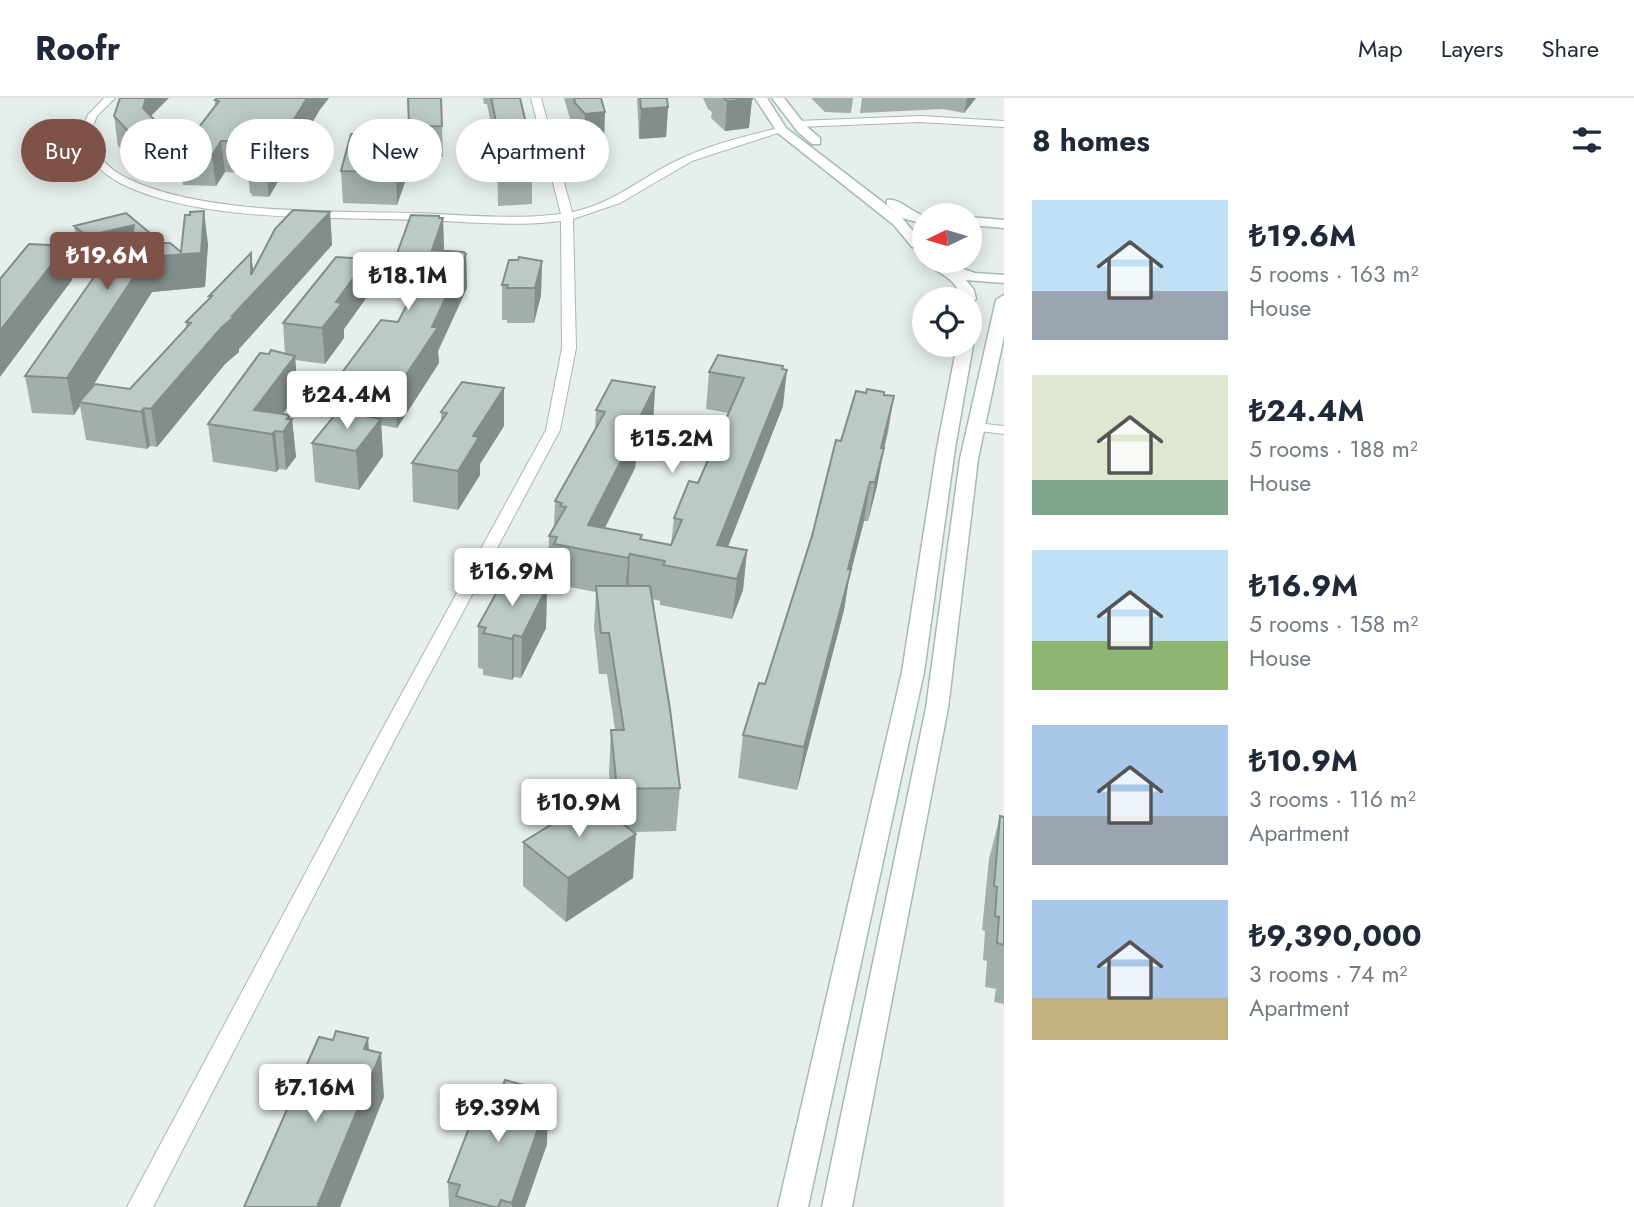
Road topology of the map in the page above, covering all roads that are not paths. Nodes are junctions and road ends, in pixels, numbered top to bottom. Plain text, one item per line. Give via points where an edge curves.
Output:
1 (110, 98) edge
2 (536, 98) edge
3 (761, 98) edge
4 (778, 98) edge
5 (798, 124) junction
6 (1004, 124) edge
7 (782, 130) junction
8 (567, 216) junction
9 (912, 216) edge
10 (982, 222) edge
11 (1004, 225) edge
12 (912, 234) edge
13 (952, 273) edge
14 (959, 273) edge
15 (1004, 279) edge
16 (964, 287) edge
17 (1004, 300) edge
18 (963, 357) edge
19 (976, 427) junction
20 (1004, 430) edge
21 (140, 1207) edge
22 (793, 1207) edge
23 (837, 1207) edge

1 - 8 street via 93,115 82,140 106,170 159,194 212,204 335,214 478,219
2 - 8 street
3 - 7 street
4 - 5 street
5 - 6 street via 920,119
5 - 9 street
7 - 8 street via 678,164 617,202
7 - 12 street
8 - 21 street via 569,348 552,430
10 - 11 street
13 - 16 street
14 - 15 street
17 - 19 street
18 - 22 street via 913,672
19 - 20 street
19 - 23 street via 937,708

